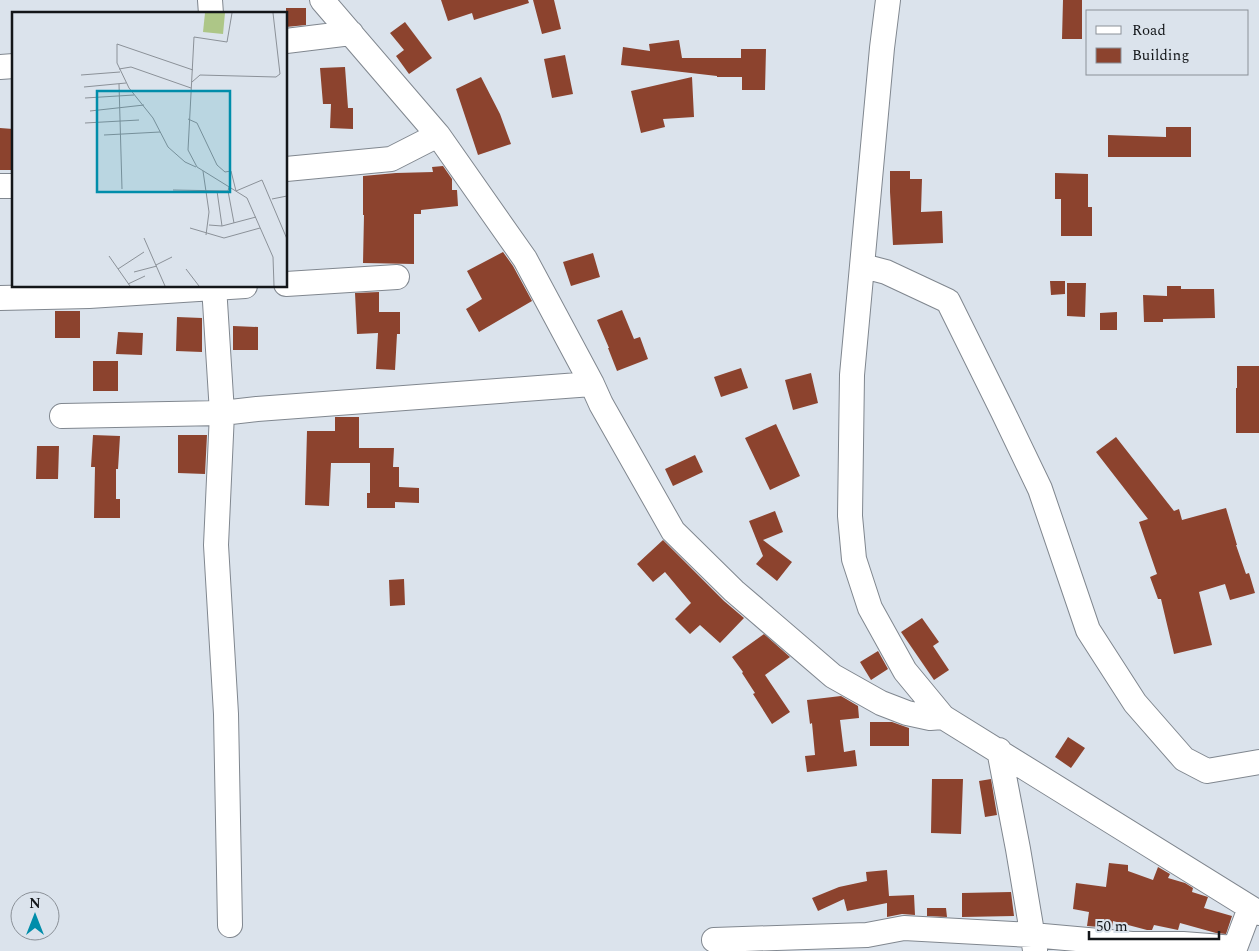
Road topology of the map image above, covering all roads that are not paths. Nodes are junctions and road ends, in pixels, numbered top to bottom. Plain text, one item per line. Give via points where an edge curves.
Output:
1 (322, 0) edge
2 (888, 0) edge
3 (351, 33) junction
4 (288, 41) edge
5 (438, 135) junction
6 (288, 169) edge
7 (863, 266) junction
8 (397, 277) dead end
9 (288, 284) edge
10 (200, 288) edge
11 (214, 288) edge
12 (0, 298) edge
13 (592, 384) junction
14 (222, 413) junction
15 (62, 416) dead end
16 (943, 717) junction
17 (999, 750) junction
18 (1259, 762) edge
19 (1254, 911) edge
20 (230, 925) dead end
21 (714, 940) dead end
22 (1034, 943) edge
23 (1132, 947) edge
24 (1235, 949) edge

1 - 3 street
2 - 7 street
3 - 4 street
3 - 5 street
5 - 6 street via 391,159
5 - 13 street via 525,259
7 - 16 street via 852,375 850,516 854,559 870,608 906,671
7 - 18 street via 886,272 948,301 1040,489 1088,630 1135,703 1184,759 1207,771
8 - 9 street
10 - 12 street
11 - 14 street
13 - 14 street
13 - 16 street via 600,404 673,531 734,591 833,676 881,703 907,713
14 - 15 street
14 - 20 street via 216,545 226,714
16 - 17 street
17 - 19 street
17 - 22 street
19 - 24 street
21 - 22 street via 867,935 904,928
22 - 23 street
23 - 24 street via 1183,944

